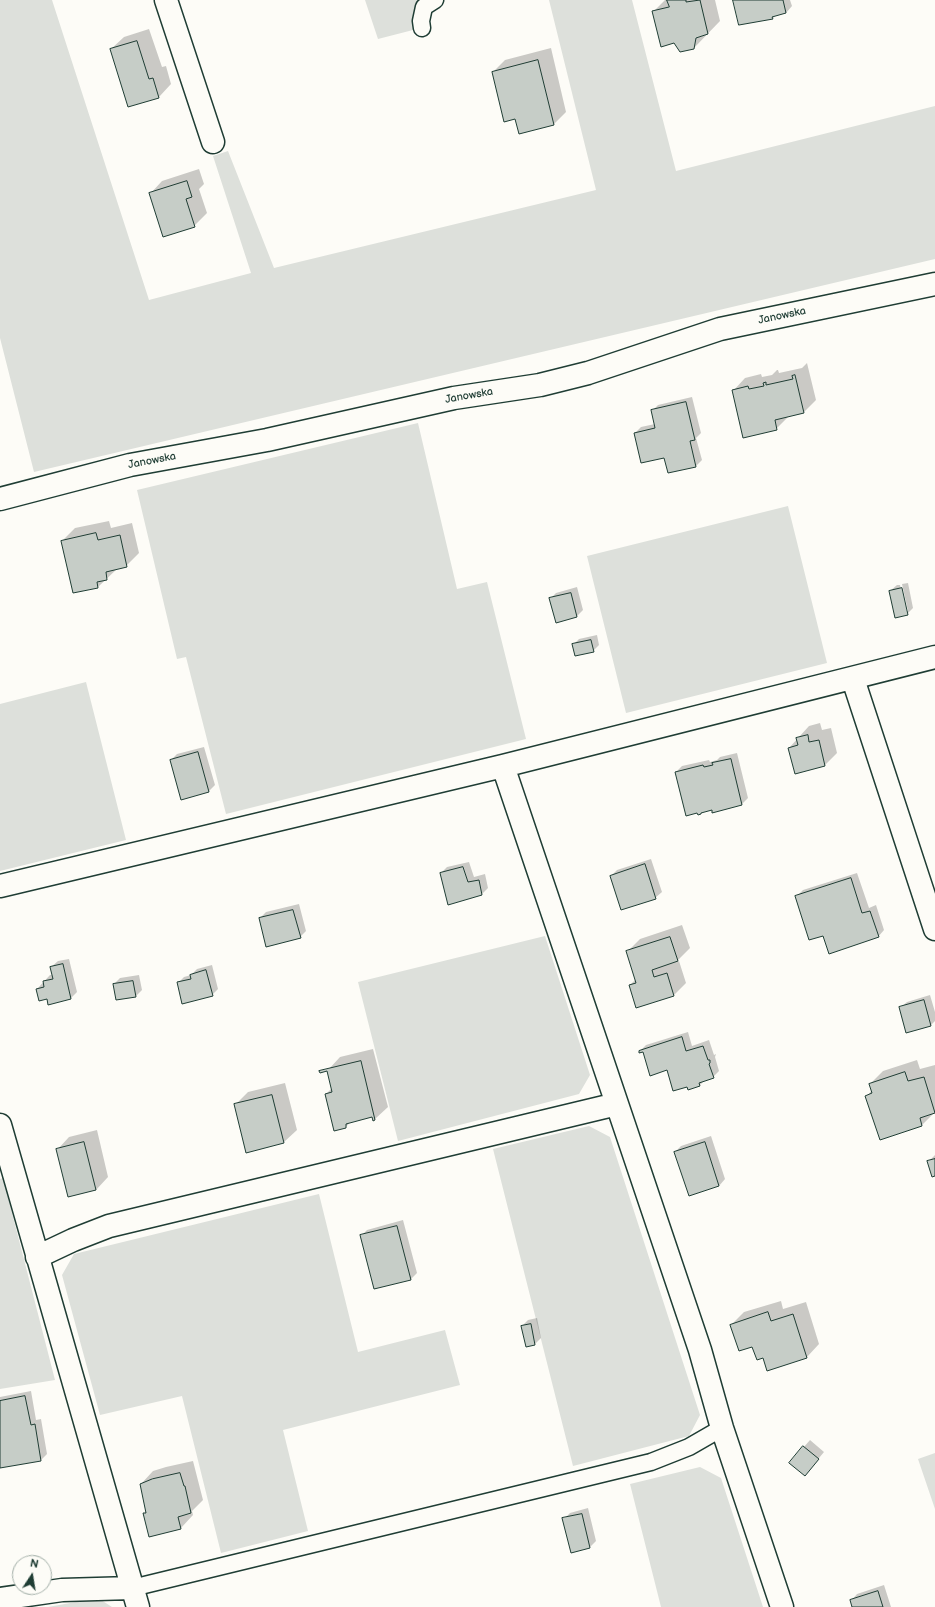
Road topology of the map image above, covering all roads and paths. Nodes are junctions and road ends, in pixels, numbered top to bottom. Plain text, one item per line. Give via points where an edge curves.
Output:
1 (166, 0) edge
2 (435, 0) edge
3 (422, 28) dead end
4 (213, 142) dead end
5 (935, 284) edge
6 (0, 499) edge
7 (935, 657) edge
8 (853, 679) junction
9 (503, 766) junction
10 (0, 886) edge
11 (935, 929) edge
12 (617, 1104) junction
13 (0, 1125) edge
14 (37, 1257) junction
15 (722, 1428) junction
16 (135, 1597) edge
17 (0, 1599) edge
18 (782, 1607) edge

1 - 4 street
2 - 3 lane via 424,7
5 - 6 street, Janowska via 720,329 595,371 540,385 454,398 267,440 130,465
7 - 8 street
8 - 9 street
8 - 11 street
9 - 10 street
9 - 12 street
12 - 14 street via 109,1226
12 - 15 street via 700,1350
13 - 14 street
14 - 16 street
15 - 16 lane via 689,1447 651,1462
15 - 18 street
16 - 17 street via 62,1590

